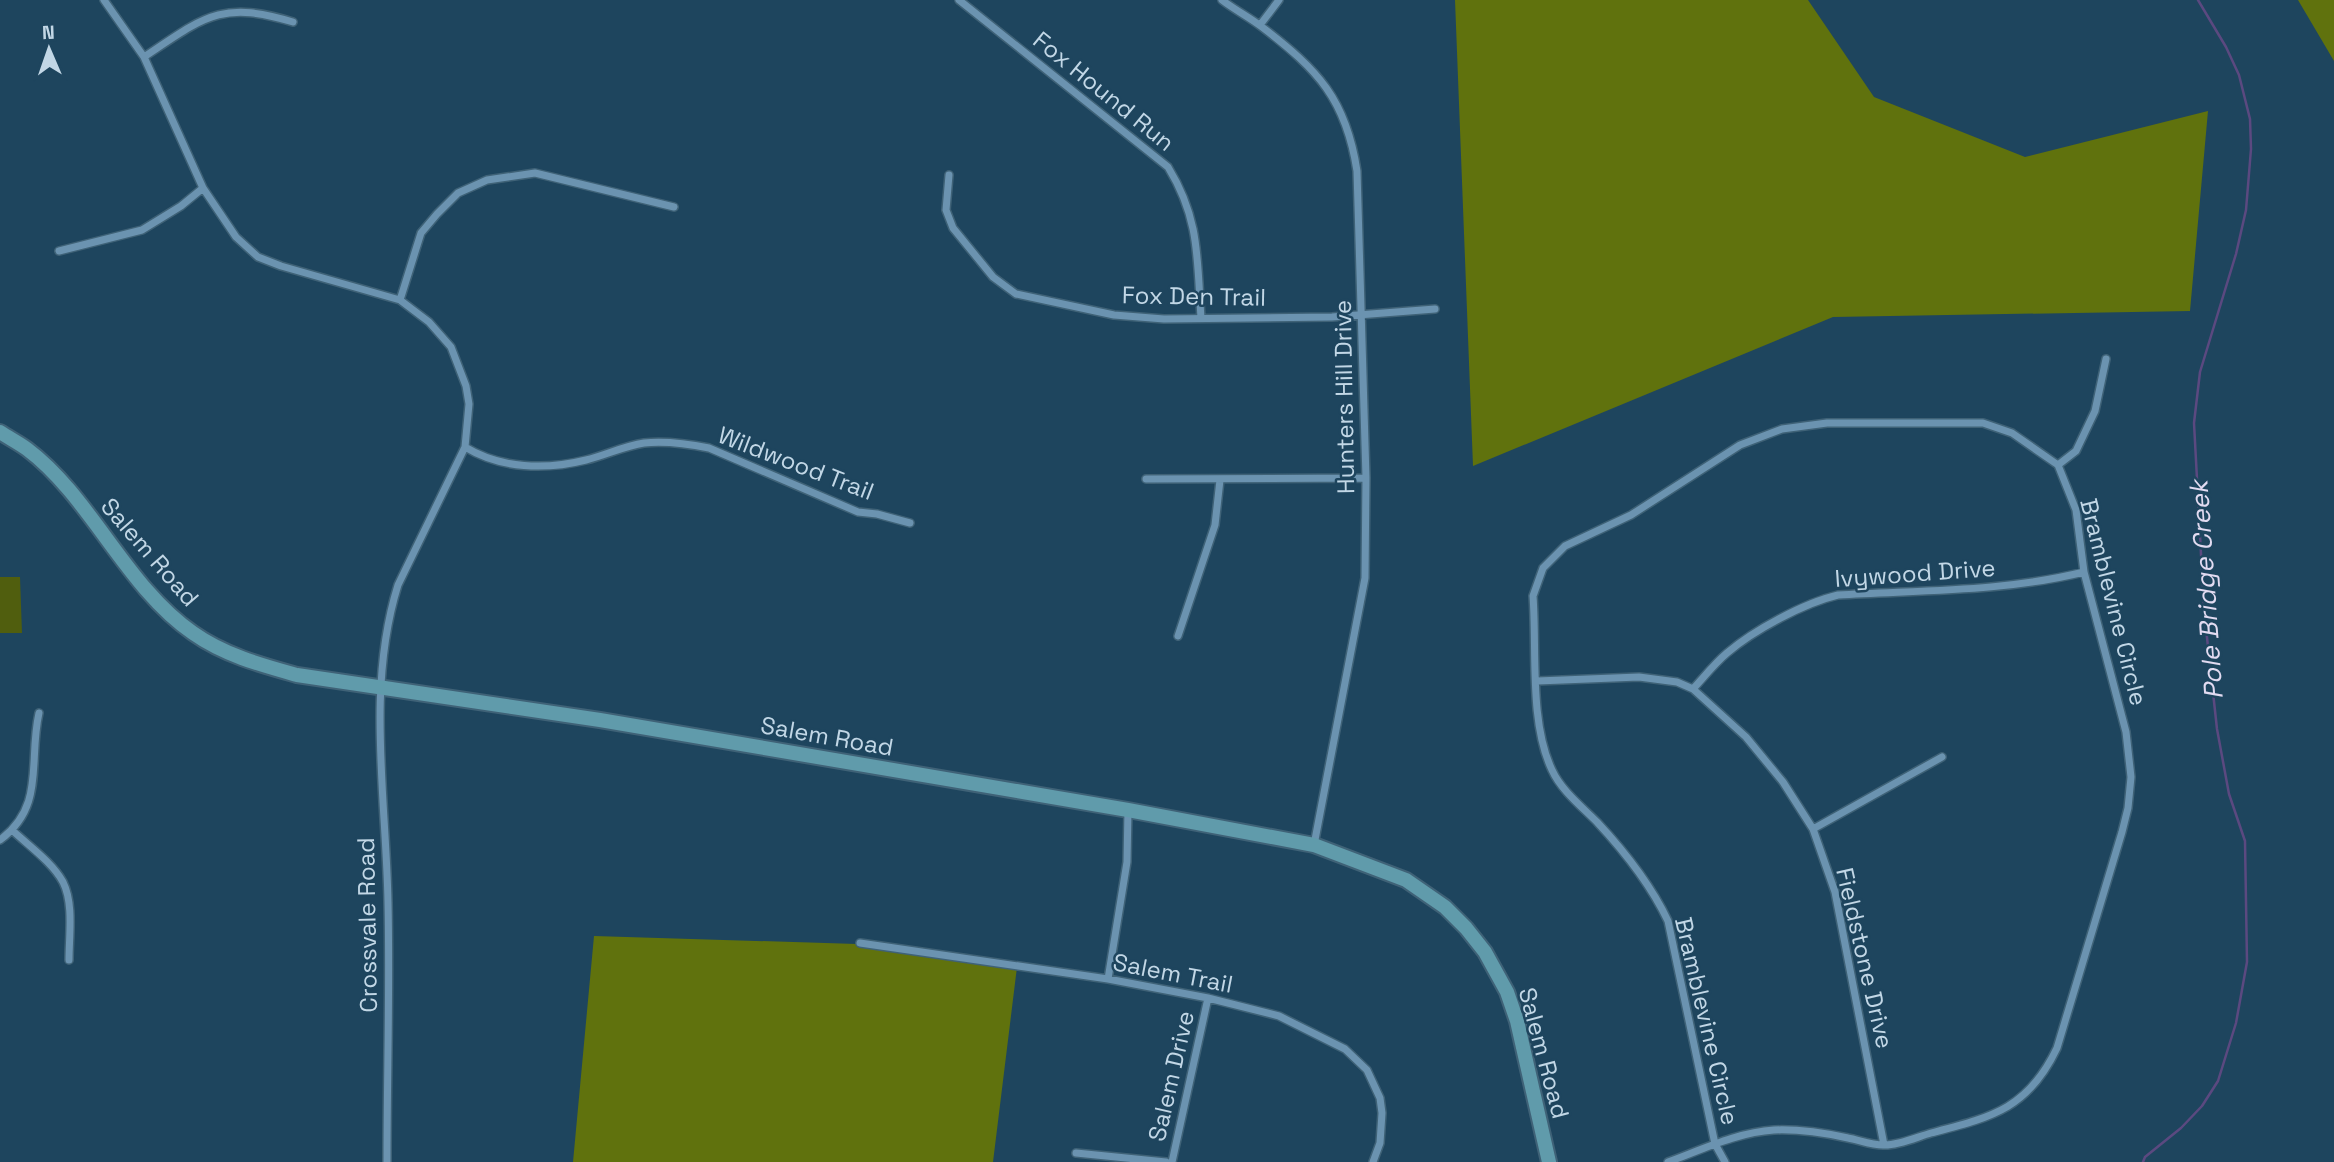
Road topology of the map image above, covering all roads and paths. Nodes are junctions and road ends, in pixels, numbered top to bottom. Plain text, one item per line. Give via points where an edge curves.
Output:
1 (104, 0) edge
2 (959, 0) edge
3 (1222, 0) edge
4 (1279, 0) edge
5 (293, 22) dead end
6 (1259, 25) junction
7 (144, 57) junction
8 (949, 175) dead end
9 (203, 188) junction
10 (674, 207) dead end
11 (59, 251) dead end
12 (400, 299) junction
13 (1435, 309) dead end
14 (1362, 315) junction
15 (1200, 318) junction
16 (2106, 359) dead end
17 (0, 432) edge
18 (465, 447) junction
19 (2058, 465) junction
20 (1366, 478) junction
21 (1146, 479) dead end
22 (1220, 480) junction
23 (910, 523) dead end
24 (2084, 572) junction
25 (1178, 636) dead end
26 (1537, 681) junction
27 (380, 687) junction
28 (1693, 689) junction
29 (39, 713) dead end
30 (1942, 757) dead end
31 (1128, 810) junction
32 (1813, 829) junction
33 (12, 830) junction
34 (0, 840) edge
35 (1314, 845) junction
36 (860, 943) dead end
37 (69, 960) dead end
38 (1108, 979) junction
39 (1209, 998) junction
40 (1715, 1144) junction
41 (1884, 1146) junction
42 (1076, 1153) dead end
43 (387, 1162) edge
44 (1166, 1162) edge
45 (1172, 1162) edge
46 (1373, 1162) edge
47 (1549, 1162) edge
48 (1668, 1162) edge
49 (1725, 1162) edge

1 - 7 street
2 - 15 street, Fox Hound Run via 1168,167 1193,223
3 - 6 street, Hunters Hill Drive
4 - 6 street
5 - 7 street via 247,9 224,12 186,29
6 - 14 street, Hunters Hill Drive via 1324,81 1347,127 1357,172
7 - 9 street
8 - 15 street, Fox Den Trail via 946,210 953,228 993,277 1017,294 1114,315
9 - 11 street via 142,230
9 - 12 street via 236,237 258,257
10 - 12 street via 535,173 486,180 458,193 421,233
12 - 18 street via 429,322 451,348 469,404
13 - 14 street, Fox Den Trail
14 - 15 street, Fox Den Trail
14 - 20 street, Hunters Hill Drive
16 - 19 street via 2095,411 2076,451
17 - 27 street, Salem Road via 28,450 64,485 139,580 193,633 257,664
18 - 23 street, Wildwood Trail via 513,465 544,467 646,443 692,444 858,512
18 - 27 street, Crossvale Road via 398,585
19 - 24 street, Bramblevine Circle via 2076,510
19 - 26 street, Bramblevine Circle via 2012,432 1983,423 1820,423 1754,439 1631,516 1553,556 1540,574 1533,596
20 - 22 street
20 - 35 street, Hunters Hill Drive via 1365,578
21 - 22 street
22 - 25 street via 1215,525
24 - 28 street, Ivywood Drive via 1997,588 1851,594 1818,600 1727,653
24 - 41 street, Bramblevine Circle via 2126,732 2130,785 2122,832 2057,1048 2043,1074 2010,1106 1983,1119
26 - 28 street, Fieldstone Drive via 1639,677
26 - 40 street, Bramblevine Circle via 1541,743 1553,772 1630,860 1668,921
27 - 31 street, Salem Road
27 - 43 street, Crossvale Road via 388,903
28 - 32 street, Fieldstone Drive via 1746,737
29 - 33 street via 30,802
30 - 32 street
31 - 35 street, Salem Road
31 - 38 street via 1127,862
32 - 41 street, Fieldstone Drive via 1835,892
33 - 34 street
33 - 37 street via 63,883
35 - 47 street, Salem Road via 1406,880 1445,907 1485,952 1517,1021
36 - 38 street, Salem Trail
38 - 39 street, Salem Trail
39 - 45 street, Salem Drive
39 - 46 street, Salem Trail via 1279,1016 1357,1059 1374,1083 1382,1113
40 - 41 street, Bramblevine Circle via 1773,1130
40 - 48 street, Bramblevine Circle
40 - 49 street, Bramblevine Circle
42 - 44 street

